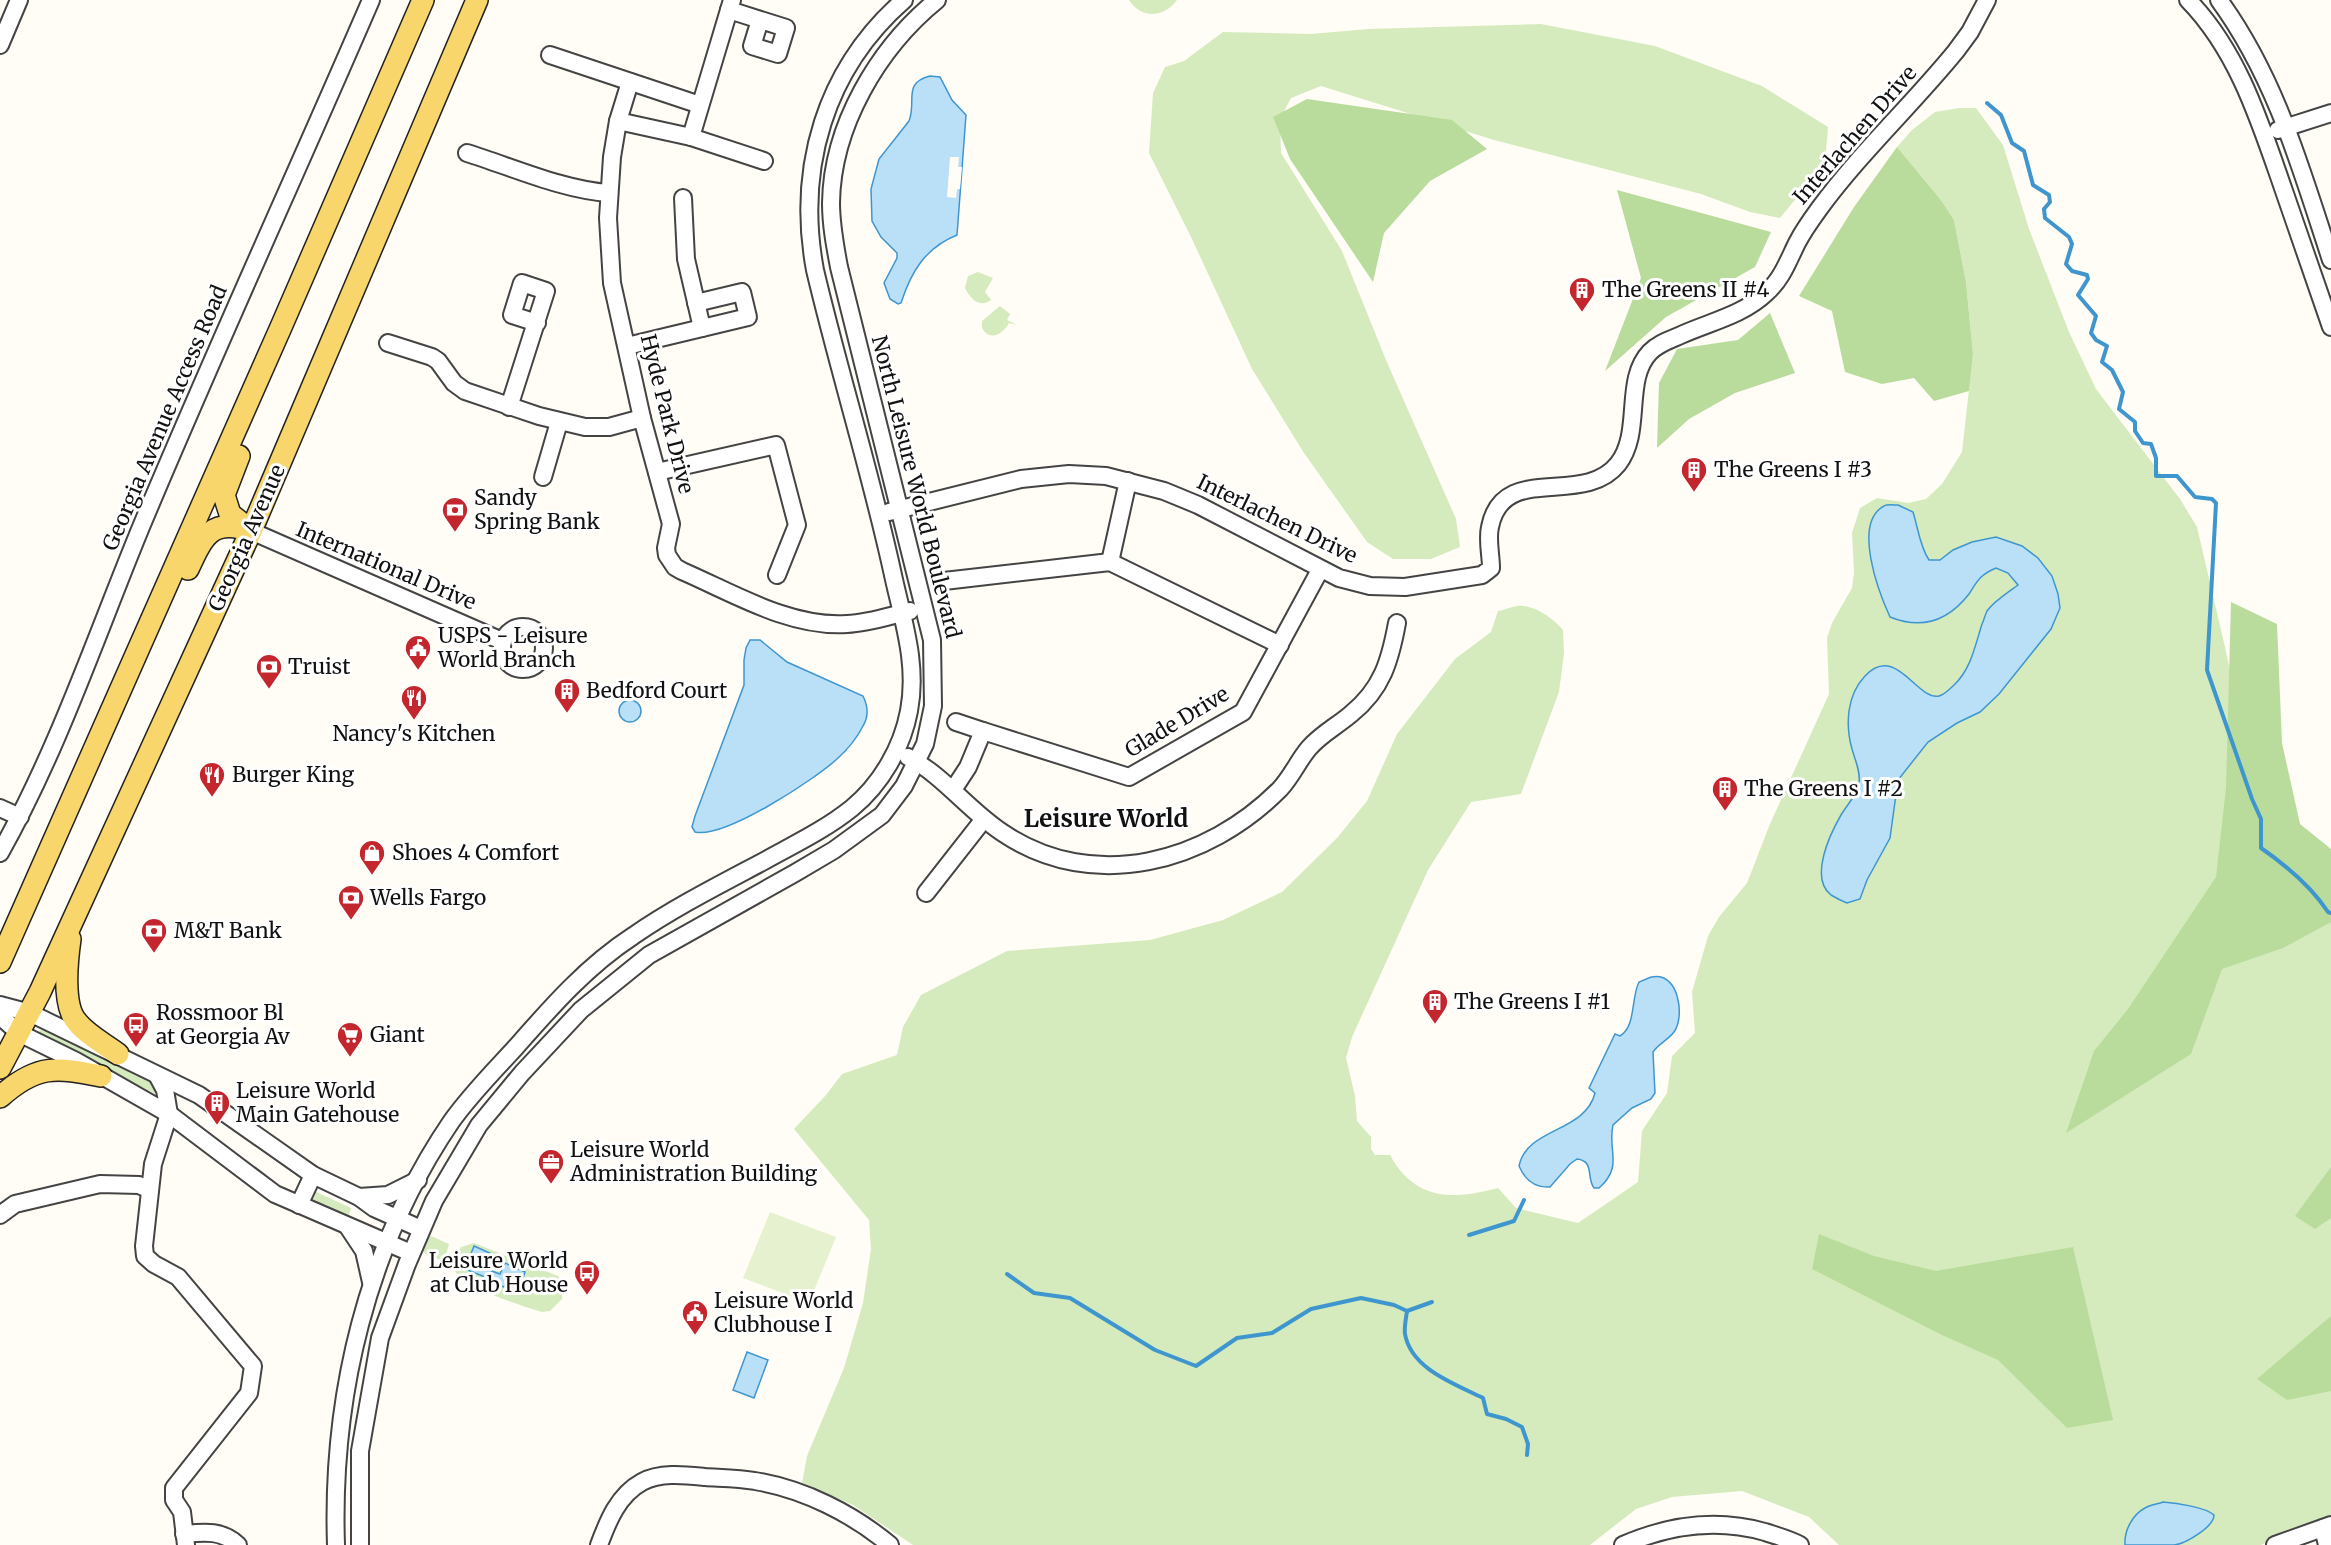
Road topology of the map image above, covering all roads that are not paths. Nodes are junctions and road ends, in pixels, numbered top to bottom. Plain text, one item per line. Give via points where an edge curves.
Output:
1 (19, 0) edge
2 (371, 0) edge
3 (423, 0) edge
4 (477, 0) edge
5 (904, 0) edge
6 (937, 0) edge
7 (1987, 0) edge
8 (2188, 0) edge
9 (2219, 0) edge
10 (731, 5) edge
11 (760, 20) dead end
12 (0, 45) edge
13 (550, 55) dead end
14 (630, 82) junction
15 (700, 105) junction
16 (2331, 112) edge
17 (618, 122) junction
18 (2286, 127) junction
19 (2264, 135) junction
20 (691, 137) junction
21 (467, 153) dead end
22 (764, 161) dead end
23 (609, 193) junction
24 (683, 198) dead end
25 (2331, 260) edge
26 (696, 303) junction
27 (537, 323) dead end
28 (282, 327) junction
29 (2331, 327) edge
30 (702, 328) junction
31 (388, 343) dead end
32 (627, 346) junction
33 (509, 407) junction
34 (642, 418) junction
35 (559, 422) junction
36 (657, 472) junction
37 (543, 477) dead end
38 (1128, 481) junction
39 (899, 509) junction
40 (880, 515) junction
41 (251, 531) junction
42 (1110, 562) junction
43 (1320, 570) junction
44 (777, 575) dead end
45 (944, 581) dead end
46 (925, 608) junction
47 (902, 613) junction
48 (1397, 623) dead end
49 (502, 641) dead end
50 (1280, 645) junction
51 (956, 722) dead end
52 (983, 731) junction
53 (897, 750) junction
54 (917, 762) junction
55 (80, 780) junction
56 (953, 790) junction
57 (0, 808) edge
58 (20, 817) junction
59 (984, 819) junction
60 (0, 853) edge
61 (926, 892) dead end
62 (79, 907) junction
63 (0, 962) edge
64 (0, 1005) edge
65 (30, 1013) junction
66 (0, 1016) edge
67 (19, 1033) junction
68 (118, 1054) junction
69 (0, 1068) edge
70 (157, 1074) junction
71 (101, 1076) junction
72 (0, 1097) edge
73 (169, 1114) junction
74 (313, 1175) junction
75 (418, 1180) junction
76 (150, 1190) junction
77 (359, 1197) junction
78 (299, 1205) junction
79 (0, 1215) edge
80 (398, 1218) junction
81 (347, 1226) junction
82 (421, 1229) junction
83 (388, 1242) junction
84 (411, 1253) junction
85 (371, 1286) junction
86 (2327, 1527) edge
87 (185, 1539) edge
88 (238, 1545) edge
89 (336, 1545) edge
90 (360, 1545) edge
91 (599, 1545) edge
92 (890, 1545) edge
93 (1623, 1545) edge
94 (1800, 1545) edge
95 (2275, 1545) edge
96 (2327, 1545) edge

1 - 12 street
2 - 58 street, Georgia Avenue Access Road via 146,515
3 - 28 main road
4 - 41 main road, Georgia Avenue
5 - 40 street, North Leisure World Boulevard via 885,8 849,62 817,144 808,202 808,236 815,270
6 - 39 street, North Leisure World Boulevard via 907,29 870,77 840,146 831,201 839,267
7 - 43 street, Interlachen Drive via 1956,51 1819,209 1781,276 1767,292 1745,310 1664,341 1649,352 1638,378 1628,445 1608,473 1594,482 1526,489 1504,498 1490,526 1491,568 1482,575 1390,587 1352,582
8 - 19 street via 2232,63
9 - 18 street via 2265,75
10 - 11 street
10 - 15 street
13 - 14 street
14 - 15 street
14 - 17 street, Hyde Park Drive
15 - 20 street
16 - 18 street
17 - 20 street
17 - 23 street, Hyde Park Drive
18 - 19 street
18 - 25 street
19 - 29 street
20 - 22 street
21 - 23 street via 572,187
23 - 32 street, Hyde Park Drive via 612,283
24 - 26 street via 686,259
26 - 30 street
26 - 30 street via 742,292 744,300 748,317
27 - 33 street
28 - 41 main road via 267,387 224,495 230,514
28 - 55 main road
30 - 32 street
31 - 33 street via 432,357 465,391
32 - 34 street, Hyde Park Drive
33 - 35 street
34 - 35 street via 609,427
34 - 36 street, Hyde Park Drive
35 - 37 street
36 - 44 street via 776,445 796,525
36 - 47 street, Hyde Park Drive via 671,524 667,555 675,567 774,611 809,621 846,624
38 - 39 street, Interlachen Drive via 1069,474 1036,477
38 - 42 street
38 - 43 street, Interlachen Drive via 1198,505
39 - 40 street, Interlachen Drive
39 - 46 street, North Leisure World Boulevard
40 - 47 street, North Leisure World Boulevard
41 - 49 street, International Drive
41 - 55 main road via 225,525 204,538 164,623
41 - 62 main road, Georgia Avenue
42 - 45 street
42 - 50 street
43 - 50 street, Glade Drive
46 - 47 street, Hyde Park Drive
46 - 54 street, North Leisure World Boulevard via 932,640 934,688 931,723
47 - 53 street, North Leisure World Boulevard via 909,639 913,687
48 - 59 street via 1387,667 1372,693 1353,713 1321,735 1279,790 1213,840 1159,860 1100,864 1042,854
50 - 52 street, Glade Drive via 1243,712 1129,777
51 - 52 street, Glade Drive
52 - 56 street
53 - 54 street
53 - 75 street, North Leisure World Boulevard via 851,809 820,830 679,906 600,960 562,995 470,1099 452,1121
54 - 56 street
54 - 82 street, North Leisure World Boulevard via 890,806 870,825 795,873 649,955 581,1010 479,1125
55 - 63 main road
56 - 59 street
57 - 58 street
58 - 60 street, Georgia Avenue Access Road
59 - 61 street
62 - 65 main road, Georgia Avenue
62 - 68 main road via 68,958 72,1015
64 - 65 street
65 - 67 main road, Georgia Avenue
65 - 68 street
66 - 67 street
67 - 69 main road, Georgia Avenue
67 - 71 street
68 - 70 street
70 - 73 street via 165,1090
70 - 74 street via 208,1100
71 - 72 main road via 50,1069 21,1080
71 - 73 street
73 - 76 street via 156,1153
73 - 78 street via 253,1179
74 - 77 street
74 - 78 street
75 - 77 street via 387,1195
75 - 80 street, North Leisure World Boulevard
76 - 79 street via 139,1185 100,1184 15,1204
76 - 87 street via 145,1256 178,1277 253,1366 249,1393 174,1488
77 - 80 street
78 - 81 street
80 - 82 street
80 - 83 street, North Leisure World Boulevard
81 - 83 street
81 - 85 street via 364,1251
82 - 84 street, North Leisure World Boulevard
83 - 84 street
83 - 85 street, North Leisure World Boulevard
84 - 90 street, North Leisure World Boulevard via 380,1338 365,1416 360,1460
85 - 89 street, North Leisure World Boulevard via 356,1334 342,1413
86 - 95 street
86 - 96 street
87 - 88 street via 218,1534
91 - 92 street via 626,1494 659,1476 689,1475 776,1486 823,1503
93 - 94 street via 1674,1527 1705,1524 1746,1527

